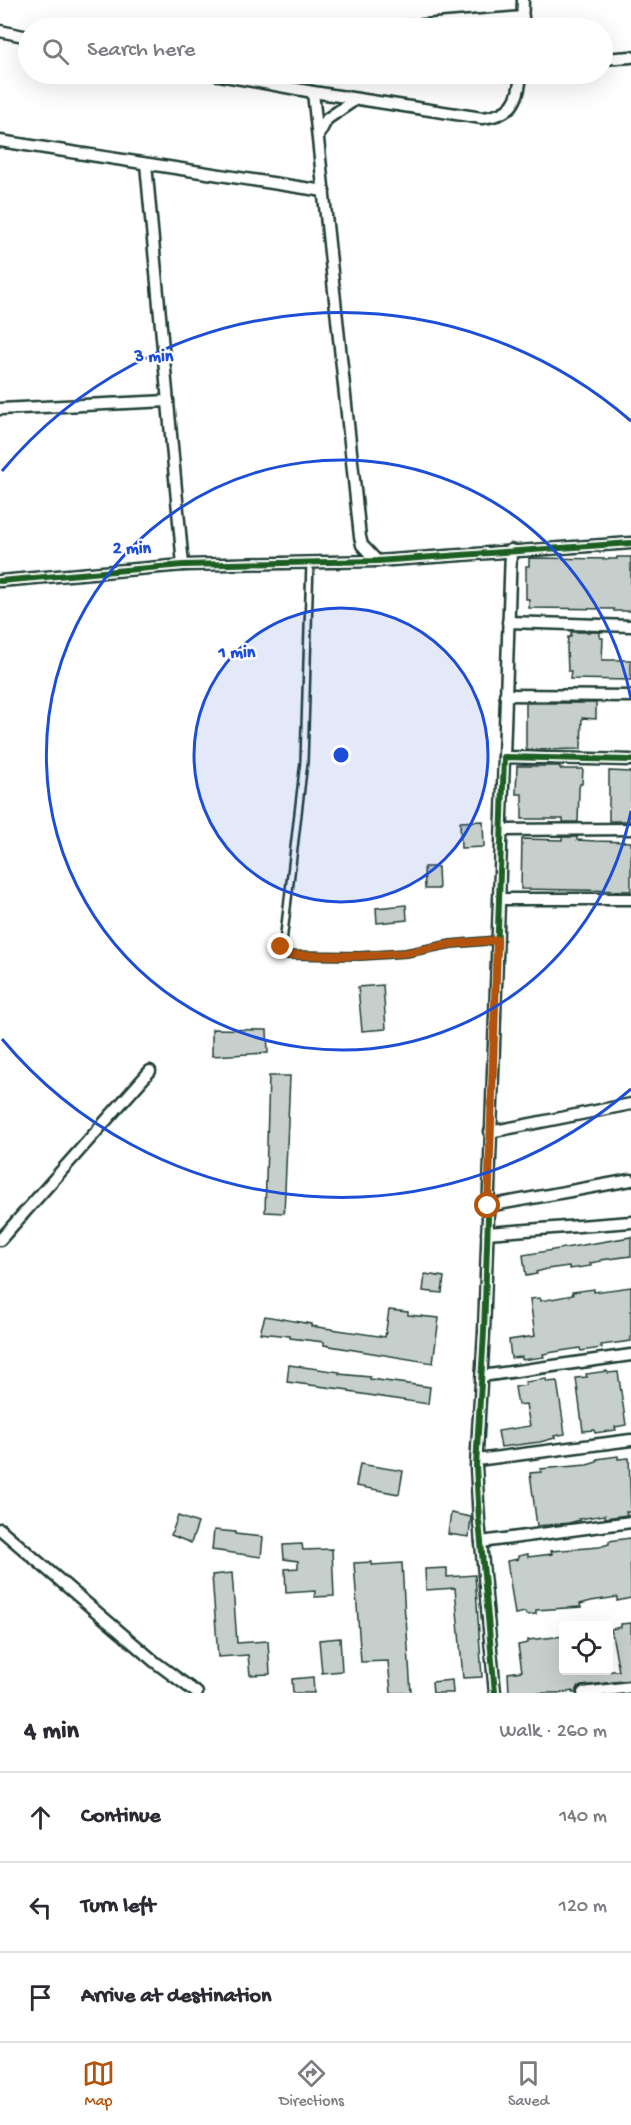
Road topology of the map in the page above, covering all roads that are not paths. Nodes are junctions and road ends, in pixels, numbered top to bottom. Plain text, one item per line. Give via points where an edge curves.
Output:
1 (523, 0) edge
2 (523, 16) joint
3 (500, 18) edge
4 (0, 32) edge
5 (18, 35) edge
6 (631, 57) edge
7 (613, 58) edge
8 (274, 84) edge
9 (520, 84) edge
10 (313, 92) junction
11 (356, 99) junction
12 (318, 136) junction
13 (0, 141) edge
14 (146, 164) junction
15 (324, 191) junction
16 (168, 400) junction
17 (0, 409) edge
18 (631, 543) edge
19 (511, 550) junction
20 (377, 561) junction
21 (310, 562) junction
22 (183, 565) junction
23 (0, 581) edge
24 (508, 622) junction
25 (631, 626) edge
26 (505, 695) junction
27 (631, 696) edge
28 (504, 757) junction
29 (631, 760) edge
30 (631, 829) edge
31 (502, 830) junction
32 (501, 899) junction
33 (631, 899) edge
34 (497, 940) junction
35 (150, 1071) dead end
36 (631, 1104) edge
37 (490, 1132) junction
38 (631, 1180) edge
39 (488, 1206) junction
40 (631, 1222) edge
41 (487, 1233) junction
42 (0, 1240) edge
43 (631, 1355) edge
44 (482, 1376) junction
45 (631, 1440) edge
46 (477, 1460) junction
47 (631, 1522) edge
48 (0, 1529) edge
49 (481, 1542) junction
50 (631, 1687) edge
51 (197, 1693) edge
52 (495, 1693) edge
53 (583, 1693) edge

1 - 2 street
2 - 3 street
4 - 5 street
6 - 7 street
8 - 10 street
9 - 11 street via 515,102 494,117
10 - 11 street
10 - 12 street
11 - 12 street via 327,119
12 - 15 street
13 - 14 street
14 - 15 street
14 - 16 street
15 - 20 street via 360,537
16 - 17 street
16 - 22 street
18 - 19 street
19 - 20 street
19 - 24 street
20 - 21 street
21 - 22 street
21 - 34 lane via 304,762 282,951 286,955 360,956
22 - 23 street
24 - 25 street
24 - 26 street
26 - 27 street
26 - 28 street
28 - 29 street
28 - 31 street
30 - 31 street
31 - 32 street
32 - 33 street
32 - 34 street
34 - 37 street
35 - 42 street
36 - 37 street
37 - 39 street
38 - 39 street
39 - 41 street
40 - 41 street
41 - 44 street
43 - 44 street
44 - 46 street
45 - 46 street
46 - 49 street
47 - 49 street
48 - 51 street via 155,1662
49 - 52 street
50 - 53 street

